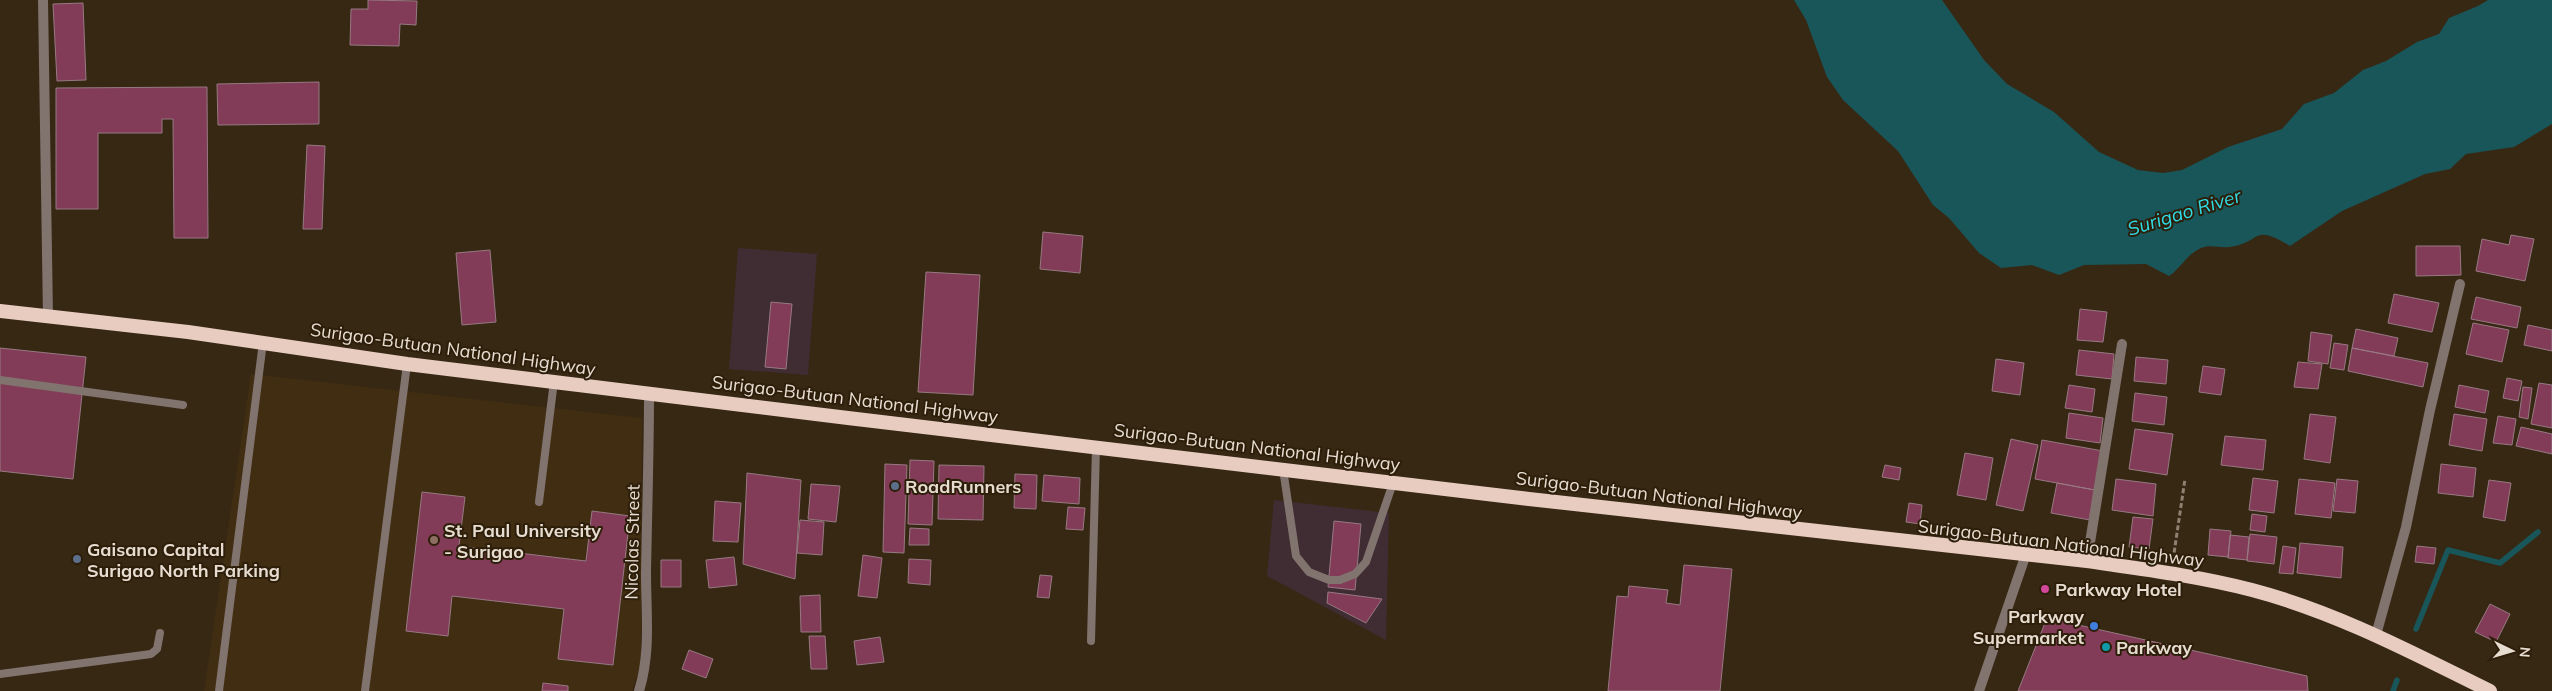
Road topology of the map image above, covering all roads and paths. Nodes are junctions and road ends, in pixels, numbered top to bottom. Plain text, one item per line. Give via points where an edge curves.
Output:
1 (42, 0) edge
2 (2460, 284) dead end
3 (0, 311) edge
4 (48, 317) junction
5 (263, 342) junction
6 (2122, 344) dead end
7 (407, 364) junction
8 (0, 380) edge
9 (554, 381) junction
10 (649, 393) junction
11 (183, 405) dead end
12 (1096, 447) junction
13 (1282, 469) junction
14 (2185, 478) dead end
15 (1393, 483) junction
16 (540, 502) dead end
17 (2026, 554) junction
18 (2087, 561) junction
19 (2171, 573) junction
20 (160, 633) dead end
21 (2376, 635) junction
22 (1091, 641) dead end
23 (0, 674) edge
24 (219, 691) edge
25 (365, 691) edge
26 (639, 691) edge
27 (1979, 691) edge
28 (2490, 691) edge

1 - 4 street
2 - 21 street via 2406,527
3 - 4 highway, Surigao-Butuan National Highway
4 - 5 highway, Surigao-Butuan National Highway
5 - 7 highway, Surigao-Butuan National Highway
5 - 24 lane
6 - 18 street
7 - 9 highway, Surigao-Butuan National Highway
7 - 25 lane
8 - 11 lane
9 - 10 highway, Surigao-Butuan National Highway
9 - 16 lane
10 - 12 highway, Surigao-Butuan National Highway
10 - 26 street, Nicolas Street via 648,638
12 - 13 highway, Surigao-Butuan National Highway
12 - 22 lane
13 - 15 highway, Surigao-Butuan National Highway
13 - 15 lane via 1296,556 1310,572 1329,580 1355,574 1366,562
14 - 19 path
15 - 17 highway, Surigao-Butuan National Highway
17 - 18 highway, Surigao-Butuan National Highway
17 - 27 street
18 - 19 highway, Surigao-Butuan National Highway
19 - 21 highway, Surigao-Butuan National Highway via 2253,590
20 - 23 lane via 157,649 152,654
21 - 28 highway, Surigao-Butuan National Highway

